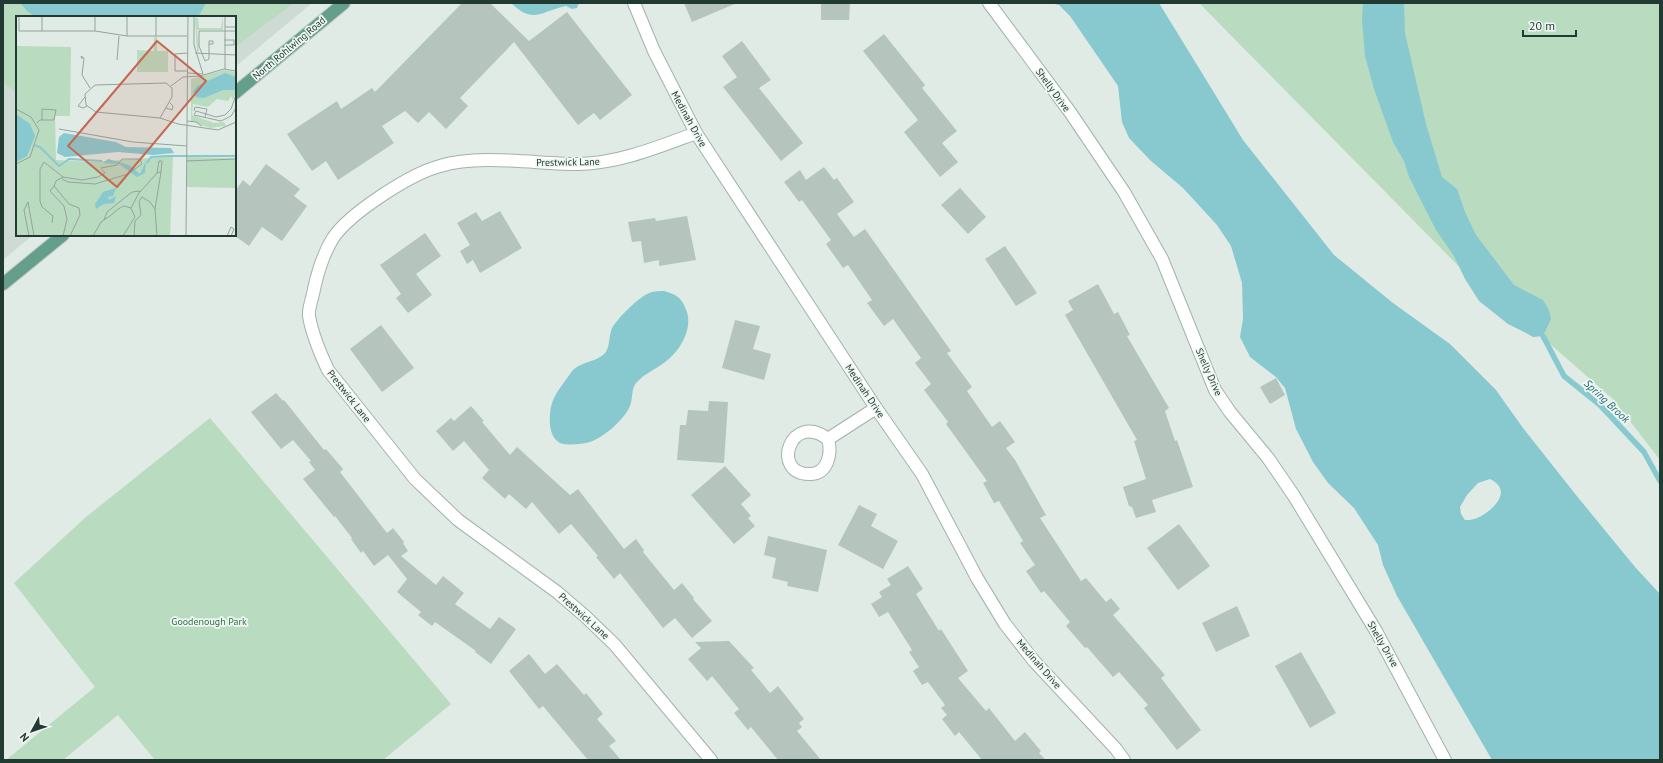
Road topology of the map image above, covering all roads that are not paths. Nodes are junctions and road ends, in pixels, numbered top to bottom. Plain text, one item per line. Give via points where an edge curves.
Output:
1 (344, 3) edge
2 (634, 3) edge
3 (989, 3) edge
4 (236, 92) edge
5 (696, 133) junction
6 (62, 236) edge
7 (3, 284) edge
8 (876, 408) junction
9 (828, 439) dead end
10 (711, 760) edge
11 (1124, 760) edge
12 (1445, 760) edge

1 - 4 main road, North Rohlwing Road
2 - 5 street, Medinah Drive via 658,58
3 - 12 street, Shelly Drive via 1070,112 1124,192 1162,259 1215,390 1294,496 1376,631
5 - 8 street, Medinah Drive
5 - 10 street, Prestwick Lane via 640,154 604,161 579,164 480,161 444,165 418,174 348,220 333,238 323,257 309,314 319,350 328,370 415,479 458,520 557,592 615,645
6 - 7 main road
8 - 9 street
8 - 11 street, Medinah Drive via 922,474 977,578 1005,624 1034,662

